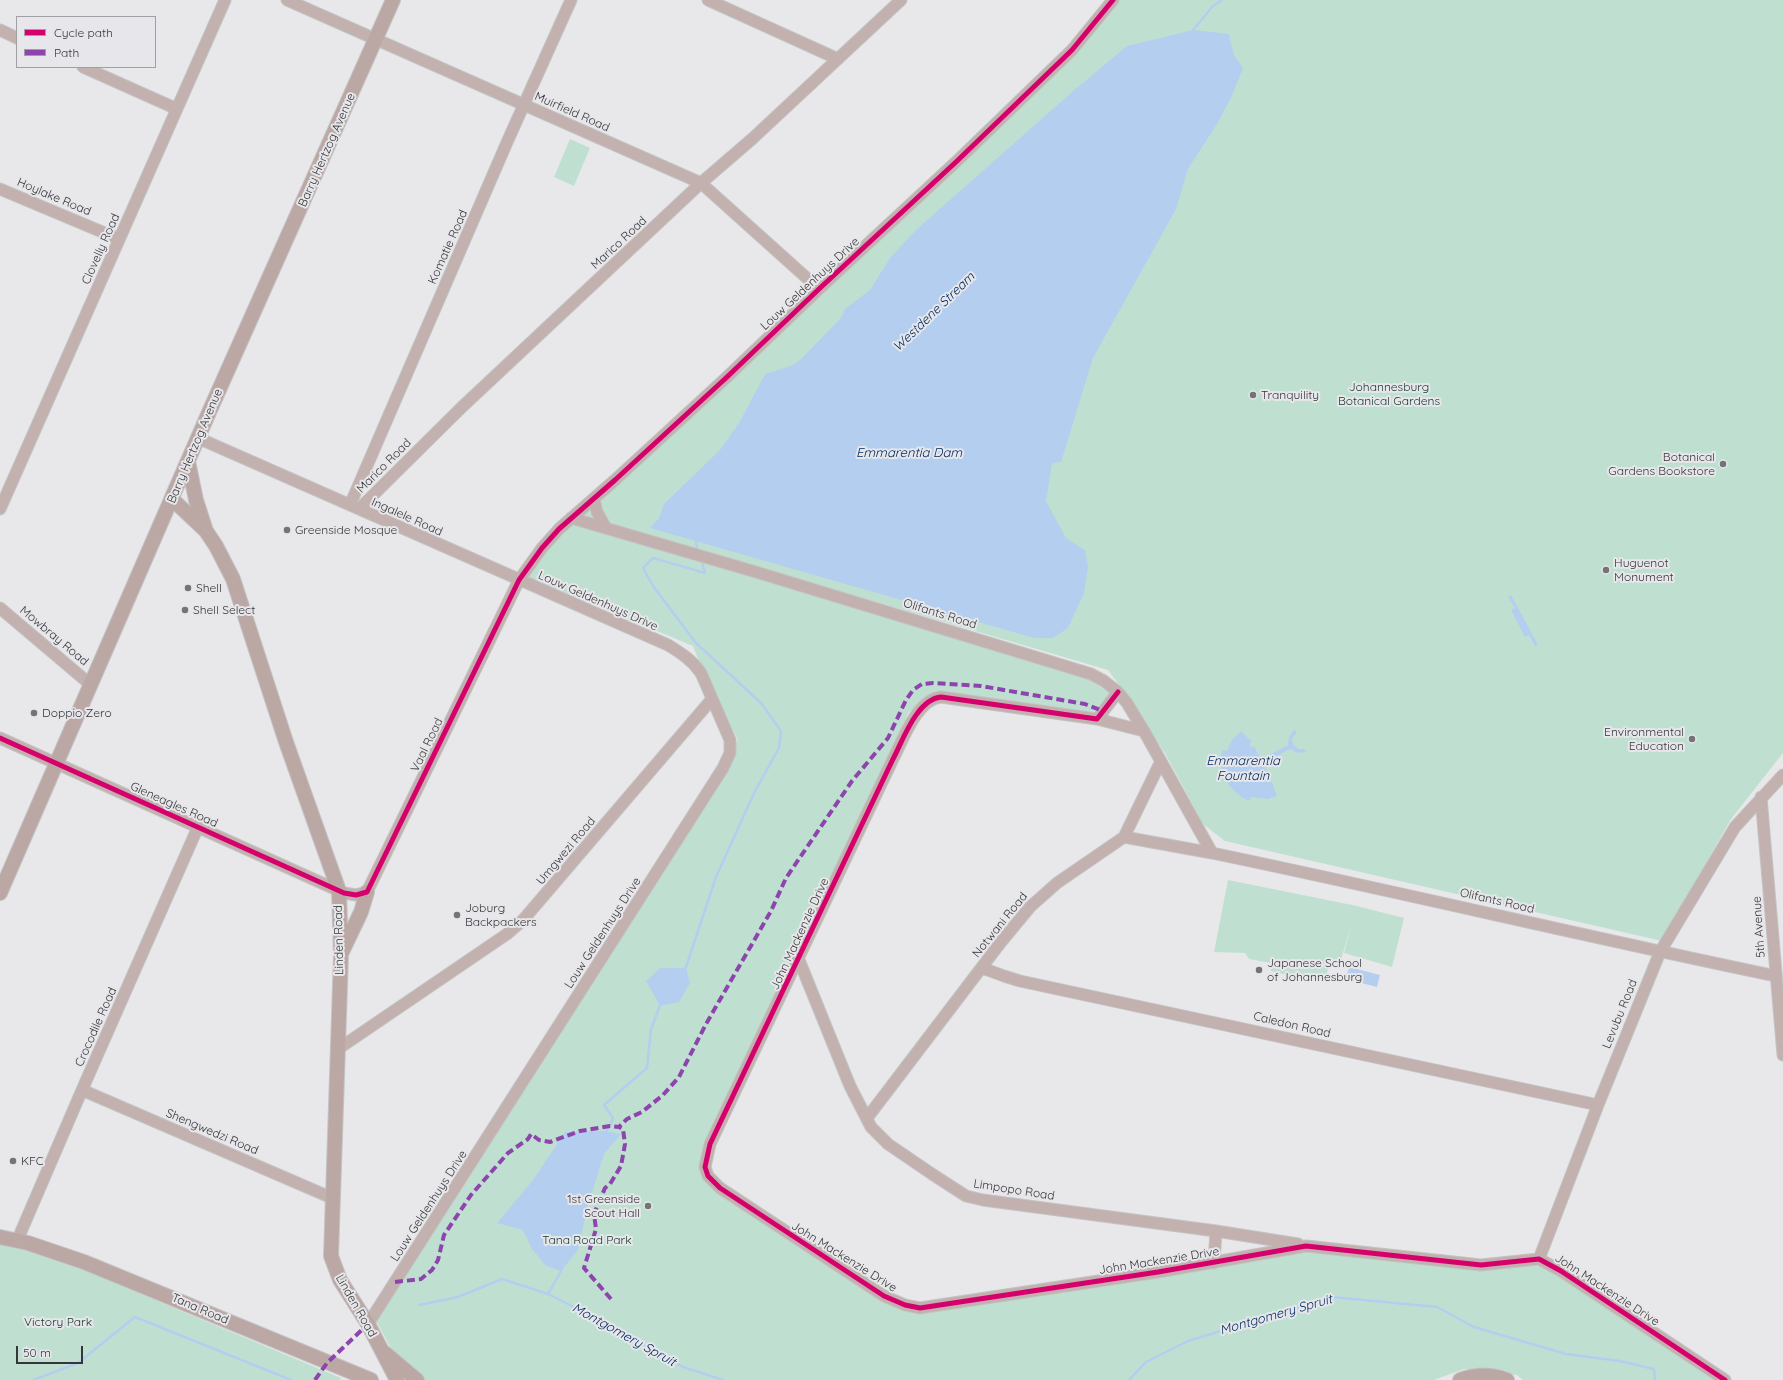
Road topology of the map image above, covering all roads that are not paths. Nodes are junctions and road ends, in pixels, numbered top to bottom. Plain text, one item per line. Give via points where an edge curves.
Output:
1 (225, 0) edge
2 (286, 0) edge
3 (393, 0) edge
4 (571, 0) edge
5 (708, 0) edge
6 (901, 0) edge
7 (1113, 0) edge
8 (0, 30) edge
9 (16, 38) edge
10 (376, 39) junction
11 (838, 59) junction
12 (85, 68) edge
13 (524, 105) junction
14 (177, 108) junction
15 (701, 183) junction
16 (0, 188) edge
17 (119, 239) junction
18 (819, 289) junction
19 (198, 438) junction
20 (188, 461) junction
21 (172, 499) junction
22 (594, 499) junction
23 (354, 507) junction
24 (0, 509) edge
25 (571, 518) junction
26 (606, 528) junction
27 (206, 531) junction
28 (519, 580) junction
29 (0, 608) edge
30 (91, 685) junction
31 (1118, 692) junction
32 (712, 699) junction
33 (1097, 719) junction
34 (1144, 731) junction
35 (0, 738) edge
36 (1161, 761) junction
37 (57, 764) junction
38 (1783, 775) edge
39 (1762, 797) junction
40 (198, 827) junction
41 (1124, 837) junction
42 (1212, 853) junction
43 (338, 891) junction
44 (367, 892) junction
45 (0, 893) edge
46 (1660, 952) junction
47 (341, 955) junction
48 (799, 960) junction
49 (982, 968) junction
50 (1776, 976) junction
51 (338, 1049) junction
52 (1783, 1055) edge
53 (82, 1090) junction
54 (1598, 1105) junction
55 (867, 1118) junction
56 (332, 1198) junction
57 (0, 1229) edge
58 (1216, 1231) junction
59 (0, 1237) edge
60 (21, 1241) junction
61 (1306, 1246) junction
62 (1539, 1259) junction
63 (1214, 1263) junction
64 (368, 1324) junction
65 (383, 1354) junction
66 (366, 1379) edge
67 (397, 1380) edge
68 (417, 1380) edge
69 (1460, 1380) edge
70 (1508, 1380) edge
71 (1725, 1380) edge

1 - 14 street, Clovelly Road
2 - 10 street, Muirfield Road
3 - 10 main road, Barry Hertzog Avenue
4 - 13 street, Komatie Road
5 - 11 street
6 - 11 street, Marico Road
7 - 18 street, Louw Geldenhuys Drive via 1056,66 957,162
8 - 9 street
10 - 13 street, Muirfield Road
10 - 19 main road, Barry Hertzog Avenue
11 - 15 street, Marico Road
12 - 14 street
13 - 15 street, Muirfield Road
13 - 23 street, Komatie Road
14 - 17 street, Clovelly Road
15 - 18 street, Muirfield Road
15 - 23 street, Marico Road
16 - 17 street, Hoylake Road
17 - 24 street, Clovelly Road
18 - 22 street, Louw Geldenhuys Drive
19 - 20 main road, Barry Hertzog Avenue
19 - 23 street, Ingalele Road
20 - 21 main road, Barry Hertzog Avenue
20 - 27 main road
21 - 27 main road, Linden Road
21 - 30 main road, Barry Hertzog Avenue
22 - 25 street, Louw Geldenhuys Drive
22 - 26 street via 597,512
23 - 28 street, Ingalele Road
25 - 26 street, Olifants Road
25 - 28 street, Louw Geldenhuys Drive via 542,548
26 - 31 street, Olifants Road via 1078,670 1104,682
27 - 43 main road, Linden Road via 233,579
28 - 32 street, Louw Geldenhuys Drive via 668,645 695,664
28 - 44 street, Vaal Road
29 - 30 street, Mowbray Road
30 - 37 main road, Barry Hertzog Avenue
31 - 33 street
31 - 34 street, Olifants Road
32 - 51 street, Umgwezi Road via 536,906 515,927
32 - 64 street, Louw Geldenhuys Drive via 730,740 727,762
33 - 34 street, John Mackenzie Drive
33 - 48 street, John Mackenzie Drive via 941,697 927,702 911,723
34 - 36 street, Olifants Road
35 - 37 street, Gleneagles Road
36 - 41 street, Notwani Road
36 - 42 street, Olifants Road
37 - 40 street, Gleneagles Road
37 - 45 main road, Barry Hertzog Avenue
38 - 39 street, Levubu Road
39 - 46 street, Levubu Road via 1732,832
39 - 50 street, 5th Avenue
40 - 43 street, Gleneagles Road
40 - 53 street, Crocodile Road
41 - 42 street, Olifants Road
41 - 49 street, Notwani Road via 1043,894
42 - 46 street, Olifants Road
43 - 44 street via 352,895
43 - 47 main road, Linden Road
44 - 47 main road via 359,917
46 - 50 street, Olifants Road
46 - 54 street, Levubu Road
47 - 51 main road, Linden Road
48 - 55 street, Limpopo Road via 850,1086
48 - 63 street, John Mackenzie Drive via 709,1148 705,1170 720,1188 884,1296 920,1308
49 - 54 street, Caledon Road via 1015,979
49 - 55 street, Notwani Road
50 - 52 street, 5th Avenue
51 - 56 main road, Linden Road
53 - 56 street, Shengwedzi Road
53 - 60 street, Crocodile Road
54 - 62 street, Levubu Road
55 - 58 street, Limpopo Road via 871,1127 888,1144 959,1192 974,1198
56 - 64 main road, Linden Road via 333,1263 340,1280
57 - 60 main road, Tana Road
58 - 61 street, Limpopo Road
58 - 63 street
59 - 60 main road, Tana Road
60 - 66 main road, Tana Road via 84,1262
61 - 62 street, John Mackenzie Drive via 1481,1265
61 - 63 street, John Mackenzie Drive
62 - 71 street, John Mackenzie Drive
64 - 65 main road, Linden Road
65 - 66 main road via 380,1371
65 - 67 main road, Linden Road
65 - 68 main road
69 - 70 main road via 1483,1375

